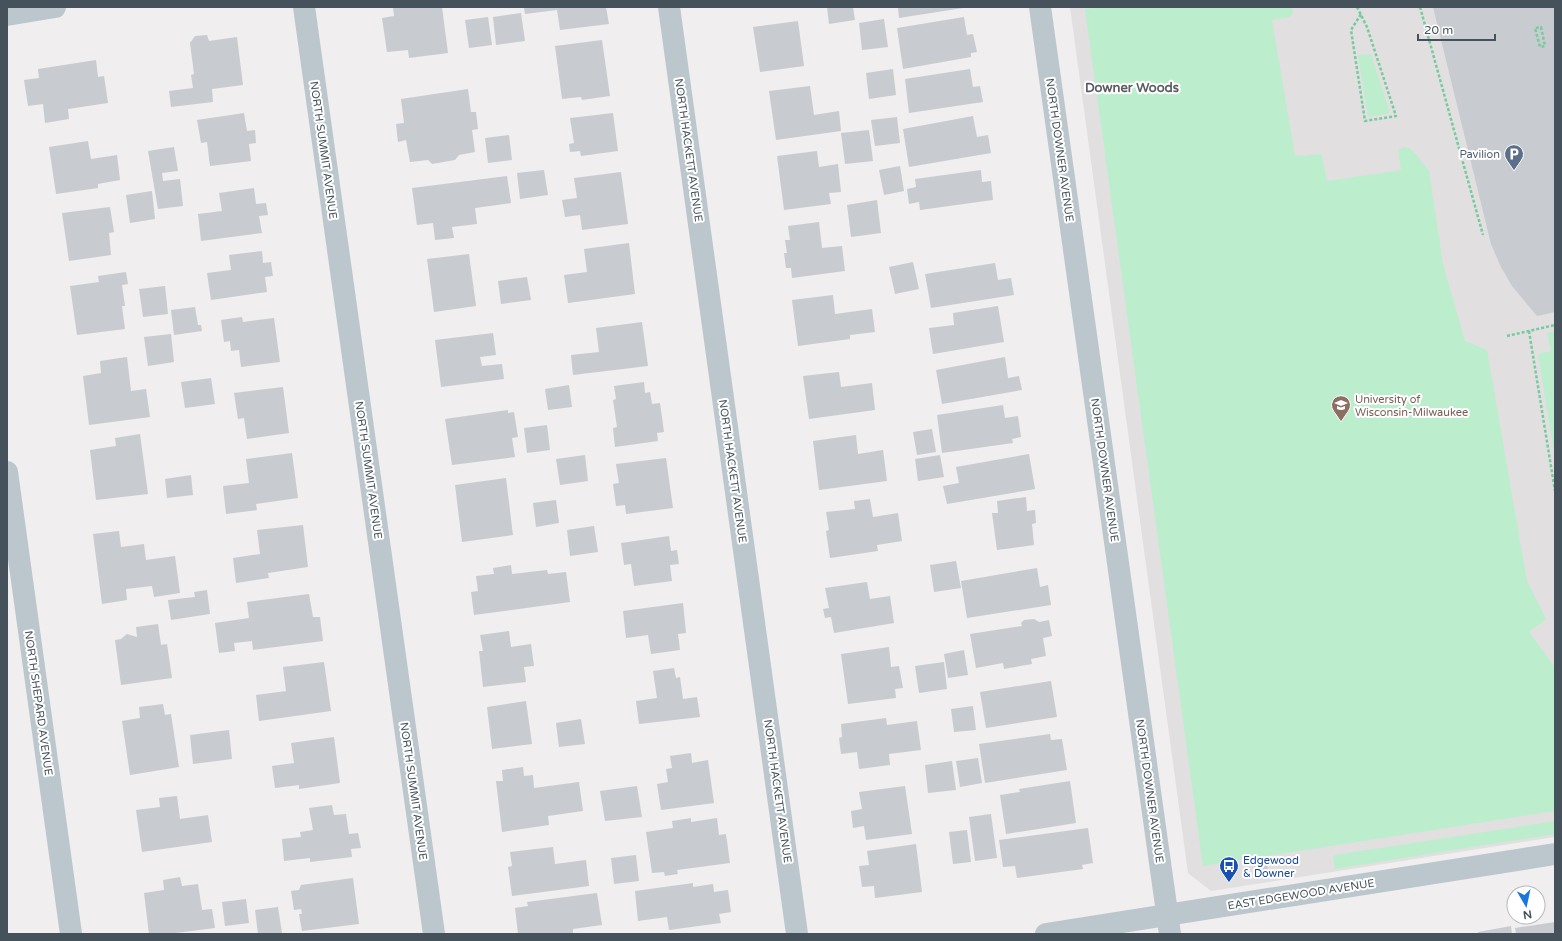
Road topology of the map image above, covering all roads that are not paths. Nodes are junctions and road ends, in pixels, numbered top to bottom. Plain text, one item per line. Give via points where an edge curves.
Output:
1 (55, 7) edge
2 (304, 7) edge
3 (669, 7) edge
4 (1040, 7) edge
5 (7, 15) edge
6 (7, 472) edge
7 (1555, 854) edge
8 (1168, 924) edge
9 (70, 934) edge
10 (434, 934) edge
11 (797, 934) edge
12 (1046, 934) edge

1 - 5 street
2 - 10 street, NORTH SUMMIT AVENUE
3 - 11 street, NORTH HACKETT AVENUE
4 - 8 street, NORTH DOWNER AVENUE
6 - 9 street, NORTH SHEPARD AVENUE
7 - 8 street, EAST EDGEWOOD AVENUE
8 - 12 street, EAST EDGEWOOD AVENUE

